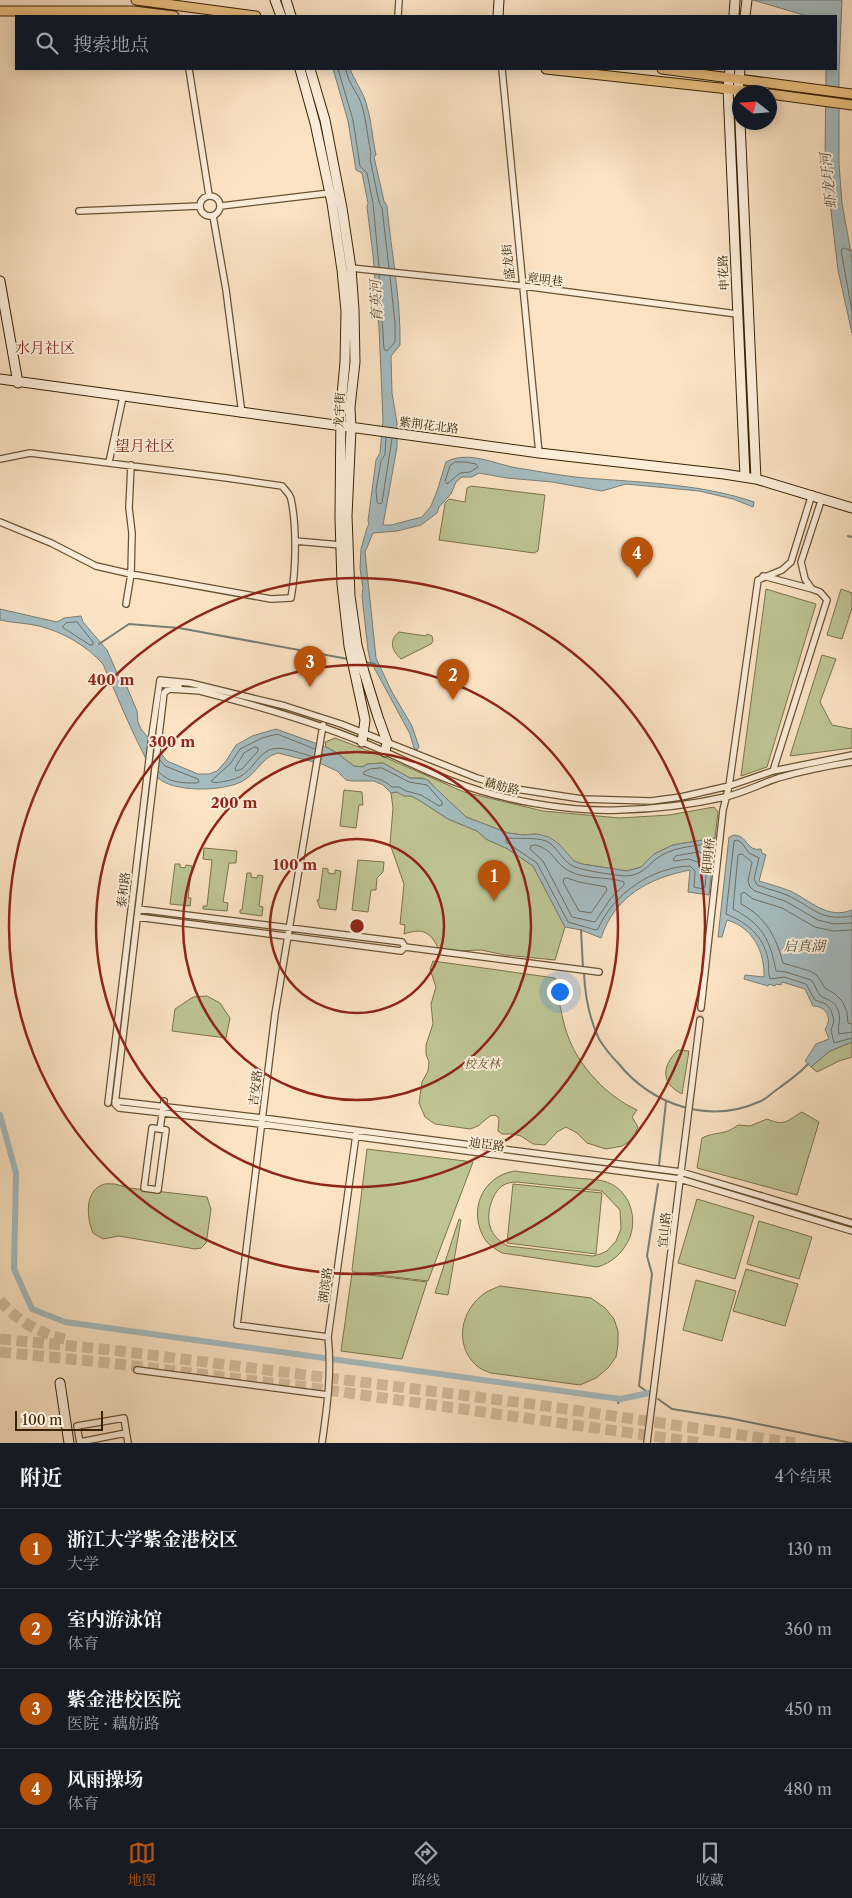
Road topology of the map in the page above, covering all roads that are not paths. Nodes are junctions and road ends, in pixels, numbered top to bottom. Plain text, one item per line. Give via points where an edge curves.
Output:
1 (136, 0) edge
2 (275, 0) edge
3 (286, 0) edge
4 (399, 0) edge
5 (499, 0) edge
6 (735, 0) edge
7 (747, 2) edge
8 (0, 11) edge
9 (166, 15) edge
10 (248, 15) edge
11 (281, 15) edge
12 (291, 15) edge
13 (398, 15) edge
14 (498, 15) edge
15 (734, 15) edge
16 (745, 15) edge
17 (189, 70) edge
18 (300, 70) edge
19 (310, 70) edge
20 (502, 70) edge
21 (555, 70) edge
22 (674, 70) edge
23 (733, 75) edge
24 (732, 89) edge
25 (847, 93) edge
26 (777, 95) edge
27 (847, 105) edge
28 (734, 130) edge
29 (740, 130) edge
30 (330, 193) junction
31 (209, 195) junction
32 (200, 206) junction
33 (221, 206) junction
34 (78, 211) dead end
35 (213, 216) junction
36 (351, 268) junction
37 (0, 281) edge
38 (522, 286) junction
39 (737, 314) junction
40 (0, 379) edge
41 (18, 383) junction
42 (123, 397) junction
43 (242, 414) junction
44 (341, 427) junction
45 (351, 429) junction
46 (539, 453) junction
47 (0, 459) edge
48 (109, 462) junction
49 (130, 465) junction
50 (745, 477) junction
51 (756, 478) junction
52 (812, 494) junction
53 (822, 498) junction
54 (852, 508) edge
55 (0, 522) edge
56 (295, 541) junction
57 (340, 544) junction
58 (131, 574) junction
59 (763, 576) junction
60 (812, 589) junction
61 (126, 604) dead end
62 (353, 646) junction
63 (160, 682) junction
64 (202, 691) junction
65 (325, 718) junction
66 (323, 727) junction
67 (363, 737) junction
68 (156, 739) junction
69 (387, 742) junction
70 (386, 752) junction
71 (852, 755) edge
72 (852, 762) edge
73 (773, 771) junction
74 (150, 777) junction
75 (729, 786) junction
76 (727, 797) junction
77 (138, 908) junction
78 (137, 917) junction
79 (289, 928) junction
80 (287, 936) junction
81 (405, 947) junction
82 (597, 971) dead end
83 (701, 1008) tunnel mouth
84 (700, 1020) tunnel mouth
85 (115, 1102) joint
86 (108, 1103) dead end
87 (163, 1107) junction
88 (261, 1121) junction
89 (160, 1129) junction
90 (356, 1133) junction
91 (681, 1172) junction
92 (680, 1180) junction
93 (852, 1223) edge
94 (852, 1231) edge
95 (328, 1338) junction
96 (137, 1370) dead end
97 (60, 1383) dead end
98 (328, 1395) junction
99 (78, 1434) junction
100 (126, 1434) junction
101 (69, 1439) edge
102 (80, 1443) edge
103 (128, 1443) edge
104 (322, 1443) edge
105 (647, 1443) edge

1 - 10 main road
2 - 11 main road
3 - 12 main road
4 - 13 street
5 - 14 main road
6 - 15 main road
7 - 16 main road
8 - 9 main road via 133,11
17 - 31 street
18 - 30 main road, 龙宇街
19 - 36 main road, 龙宇街 via 325,120
20 - 38 street, 盛龙街
21 - 24 main road
22 - 23 main road
23 - 25 main road
26 - 27 main road
28 - 39 main road, 申花路
29 - 51 main road, 申花路
30 - 33 street
30 - 44 main road, 龙宇街 via 346,311
31 - 32 street
31 - 33 street via 216,197
32 - 34 street
32 - 35 street via 204,214
33 - 35 street
35 - 43 street via 228,299
36 - 38 street, 章明巷
36 - 45 main road, 龙宇街 via 355,362
37 - 41 main road
38 - 39 street, 章明巷
38 - 46 street, 盛龙街
39 - 50 main road, 申花路
40 - 41 main road, 紫荆花北路
41 - 42 main road, 紫荆花北路
42 - 43 main road, 紫荆花北路
42 - 48 street
43 - 44 main road, 紫荆花北路
44 - 45 main road, 紫荆花北路
44 - 57 main road, 龙宇街
45 - 46 main road, 紫荆花北路
45 - 62 main road, 龙宇街 via 347,516
46 - 50 main road, 紫荆花北路
47 - 48 street via 30,453
48 - 49 street
49 - 56 street via 282,486 291,497
49 - 58 street
50 - 51 main road, 紫荆花北路
51 - 52 main road, 紫荆花北路
52 - 53 main road, 紫荆花北路
52 - 59 street via 791,562 782,570
53 - 54 main road, 紫荆花北路
53 - 60 street via 801,562 805,579
55 - 58 street via 96,566
56 - 57 street
56 - 58 street via 295,578 291,598 271,599
57 - 62 main road, 龙宇街 via 342,584
58 - 61 street
59 - 60 street
59 - 75 street via 758,580
60 - 73 street via 827,600
62 - 67 main road, 龙宇街 via 354,672 365,720
62 - 69 main road, 龙宇街
63 - 64 street, 藕舫路
63 - 65 street, 藕舫路 via 190,683
63 - 68 street, 泰和路
64 - 66 street, 藕舫路
64 - 68 street via 169,690 164,693
65 - 66 street, 吉安路
65 - 67 street, 藕舫路
66 - 67 street, 藕舫路
66 - 79 street, 吉安路
67 - 69 street, 藕舫路
67 - 70 street, 藕舫路
68 - 74 street, 泰和路
68 - 74 street, 泰和路
69 - 70 main road, 龙宇街
69 - 75 street, 藕舫路 via 478,778 553,796 651,801
70 - 76 street, 藕舫路 via 466,786 534,803 617,810 656,808
71 - 73 street, 藕舫路
72 - 76 street, 藕舫路 via 778,778
73 - 75 street, 藕舫路
74 - 77 street, 泰和路
74 - 86 street, 泰和路
75 - 76 street
76 - 83 street, 阳明桥 via 722,810
77 - 78 street, 泰和路
77 - 79 street
78 - 80 street
78 - 85 street, 泰和路
79 - 80 street, 吉安路
79 - 81 street via 402,942
80 - 81 street via 401,951
80 - 88 street, 吉安路
81 - 82 street
84 - 91 street, 宜山路
85 - 87 street, 迪臣路 via 119,1108
87 - 88 street, 迪臣路
87 - 89 street
88 - 90 street, 迪臣路
88 - 95 street, 吉安路 via 237,1325
89 - 89 street via 152,1128 144,1188 158,1190 166,1130
90 - 91 street, 迪臣路
90 - 92 street, 迪臣路
90 - 95 street, 湖滨路
91 - 92 street, 宜山路
91 - 93 street, 迪臣路
92 - 94 street, 迪臣路
92 - 105 street, 宜山路
95 - 98 street, 湖滨路
96 - 98 street
97 - 101 main road
98 - 104 street, 湖滨路
99 - 100 street via 77,1426 124,1418
99 - 101 street
99 - 102 street
100 - 102 street
100 - 103 street

